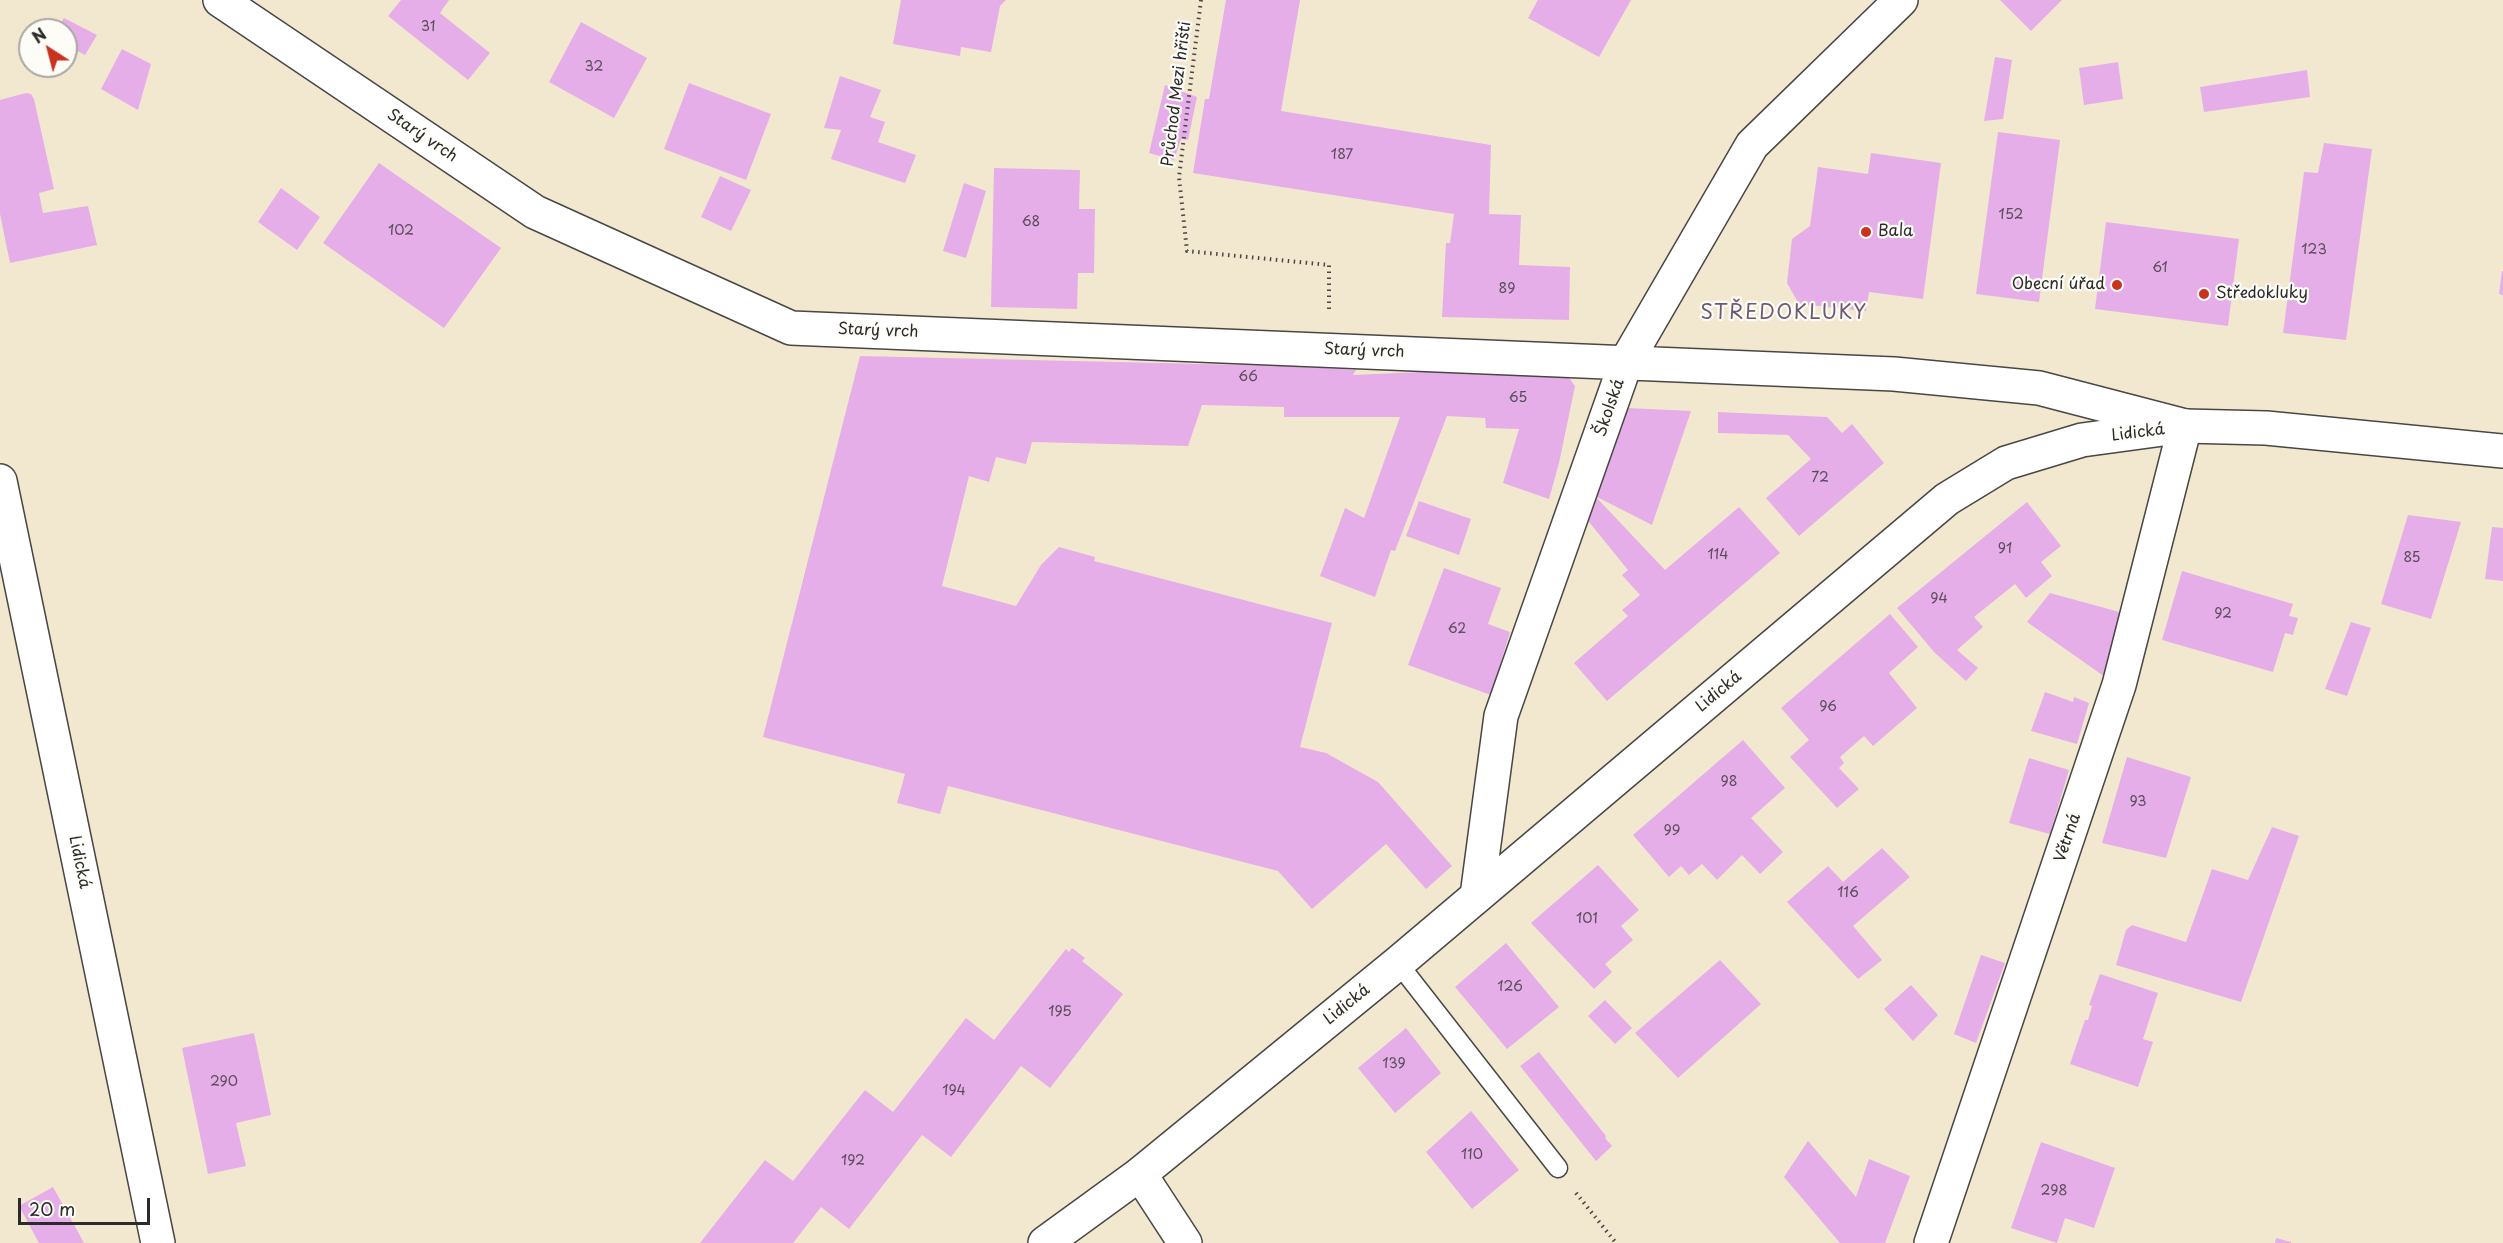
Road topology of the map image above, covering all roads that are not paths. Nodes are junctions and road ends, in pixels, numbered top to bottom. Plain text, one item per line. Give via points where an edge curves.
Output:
1 (220, 0) edge
2 (1901, 0) edge
3 (1626, 362) junction
4 (2185, 426) junction
5 (2503, 451) edge
6 (0, 481) edge
7 (1477, 896) junction
8 (1398, 963) junction
9 (1558, 1168) road end
10 (1140, 1174) junction
11 (158, 1243) edge
12 (1045, 1243) edge
13 (1185, 1243) edge
14 (1931, 1243) edge

1 - 3 street, Starý vrch via 535,212 791,328
2 - 3 street, Školská via 1752,145
3 - 4 street, Starý vrch via 1894,374 2039,388
3 - 7 street, Školská via 1501,716
4 - 5 street, Lidická via 2266,428
4 - 7 street, Lidická via 2082,440 2006,463 1947,499
4 - 14 street, Větrná via 2119,685
6 - 11 street, Lidická
7 - 8 street, Lidická
8 - 9 lane
8 - 10 street, Lidická
10 - 12 street, Lidická
10 - 13 street

